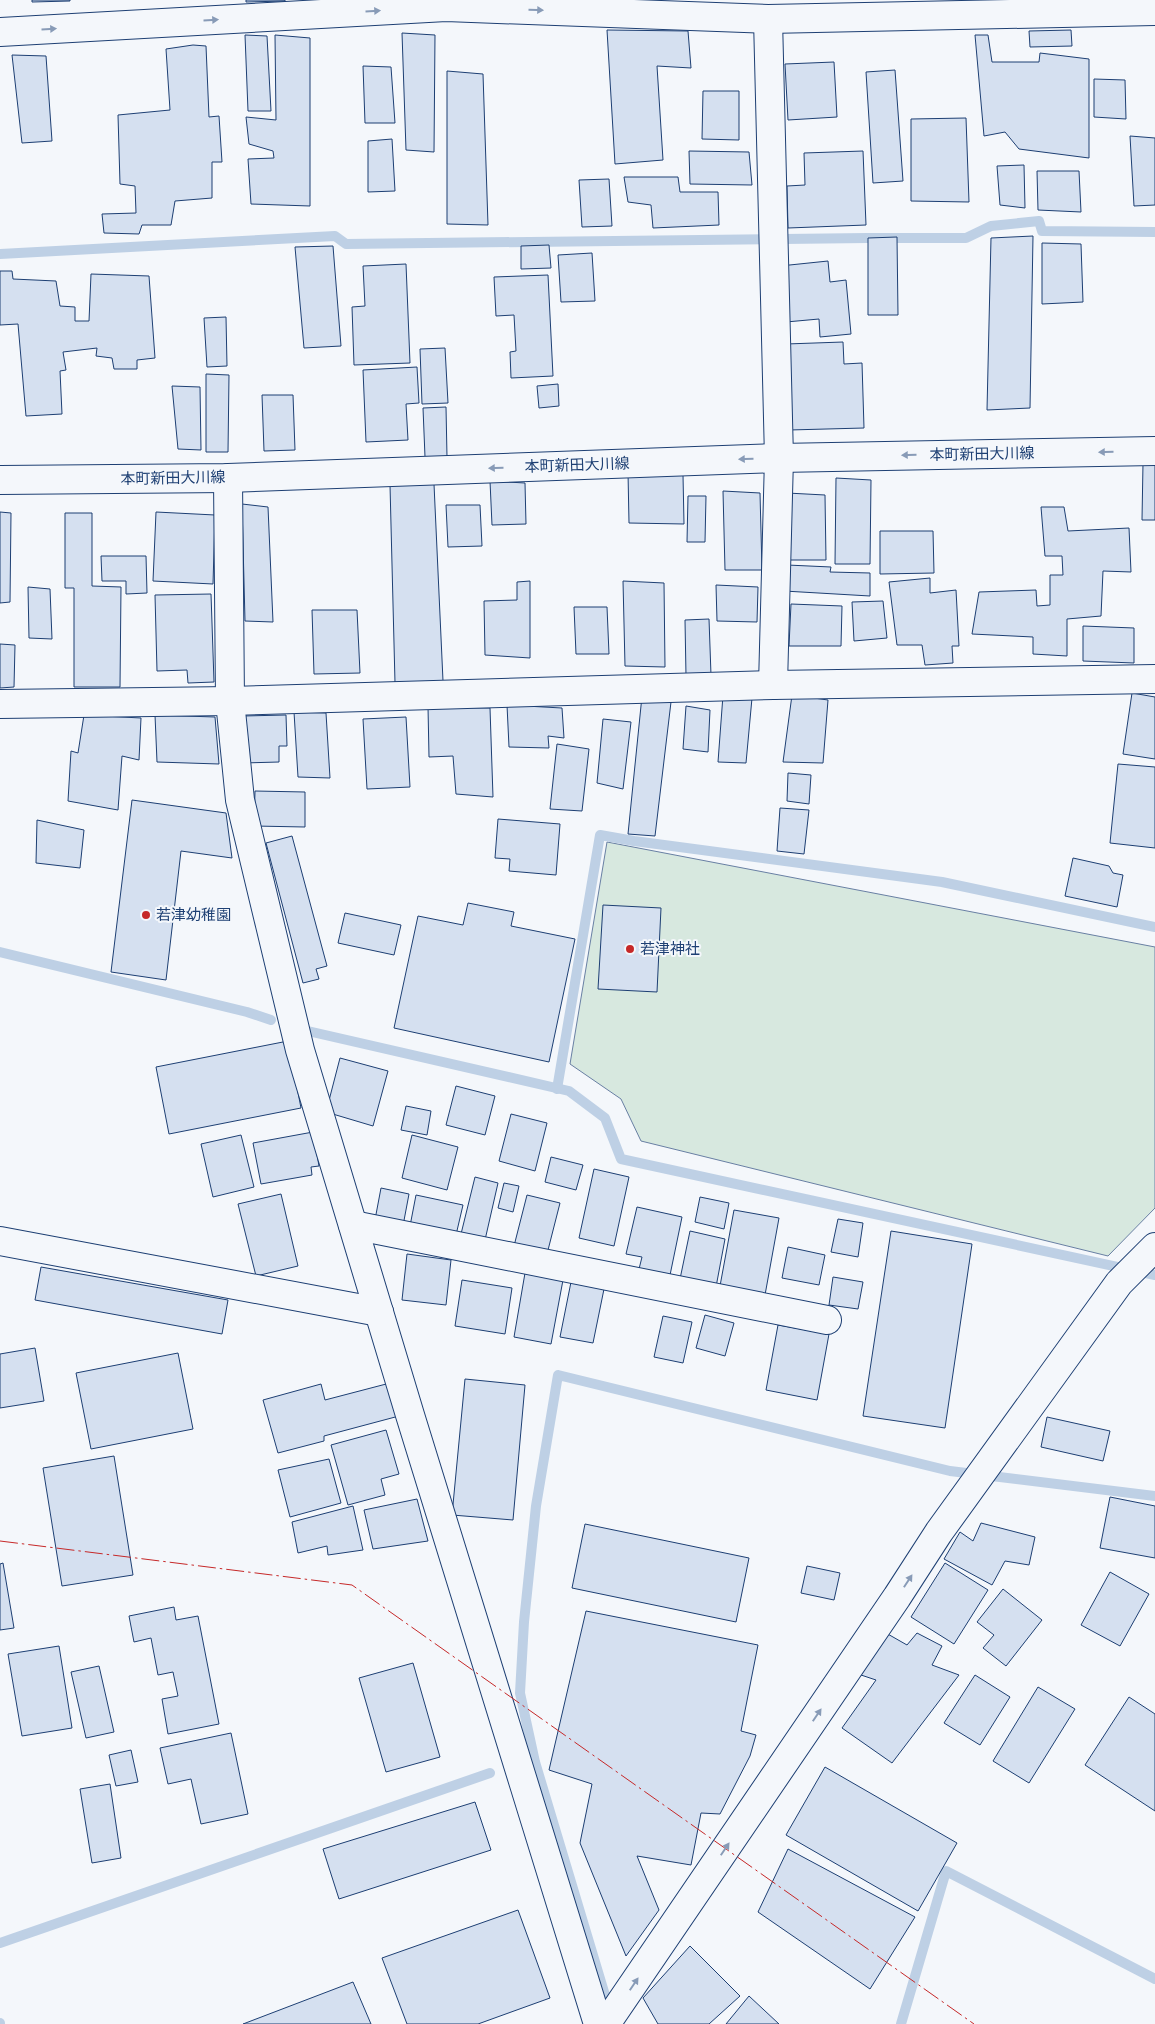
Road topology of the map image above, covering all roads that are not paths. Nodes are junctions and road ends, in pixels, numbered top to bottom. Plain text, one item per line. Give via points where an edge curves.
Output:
1 (446, 3) edge
2 (1155, 11) edge
3 (768, 19) junction
4 (0, 32) edge
5 (1155, 452) edge
6 (779, 458) junction
7 (228, 478) junction
8 (0, 480) edge
9 (1155, 679) edge
10 (773, 685) junction
11 (230, 701) junction
12 (0, 704) edge
13 (353, 1225) junction
14 (0, 1240) edge
15 (1155, 1247) edge
16 (379, 1312) junction
17 (827, 1320) dead end
18 (598, 2024) edge
19 (606, 2024) edge

1 -> 3 street
4 -> 1 street
2 - 3 street
3 - 6 street
5 -> 6 street, 本町新田大川線
6 -> 7 street, 本町新田大川線
6 - 10 street
7 - 8 street, 本町新田大川線
7 - 11 street
9 - 10 street
10 - 11 street
11 - 12 street
11 - 13 street via 242,810 300,1050
13 - 16 street
13 - 17 street
14 - 16 street
19 -> 15 street via 939,1532 1119,1282
16 - 18 street

